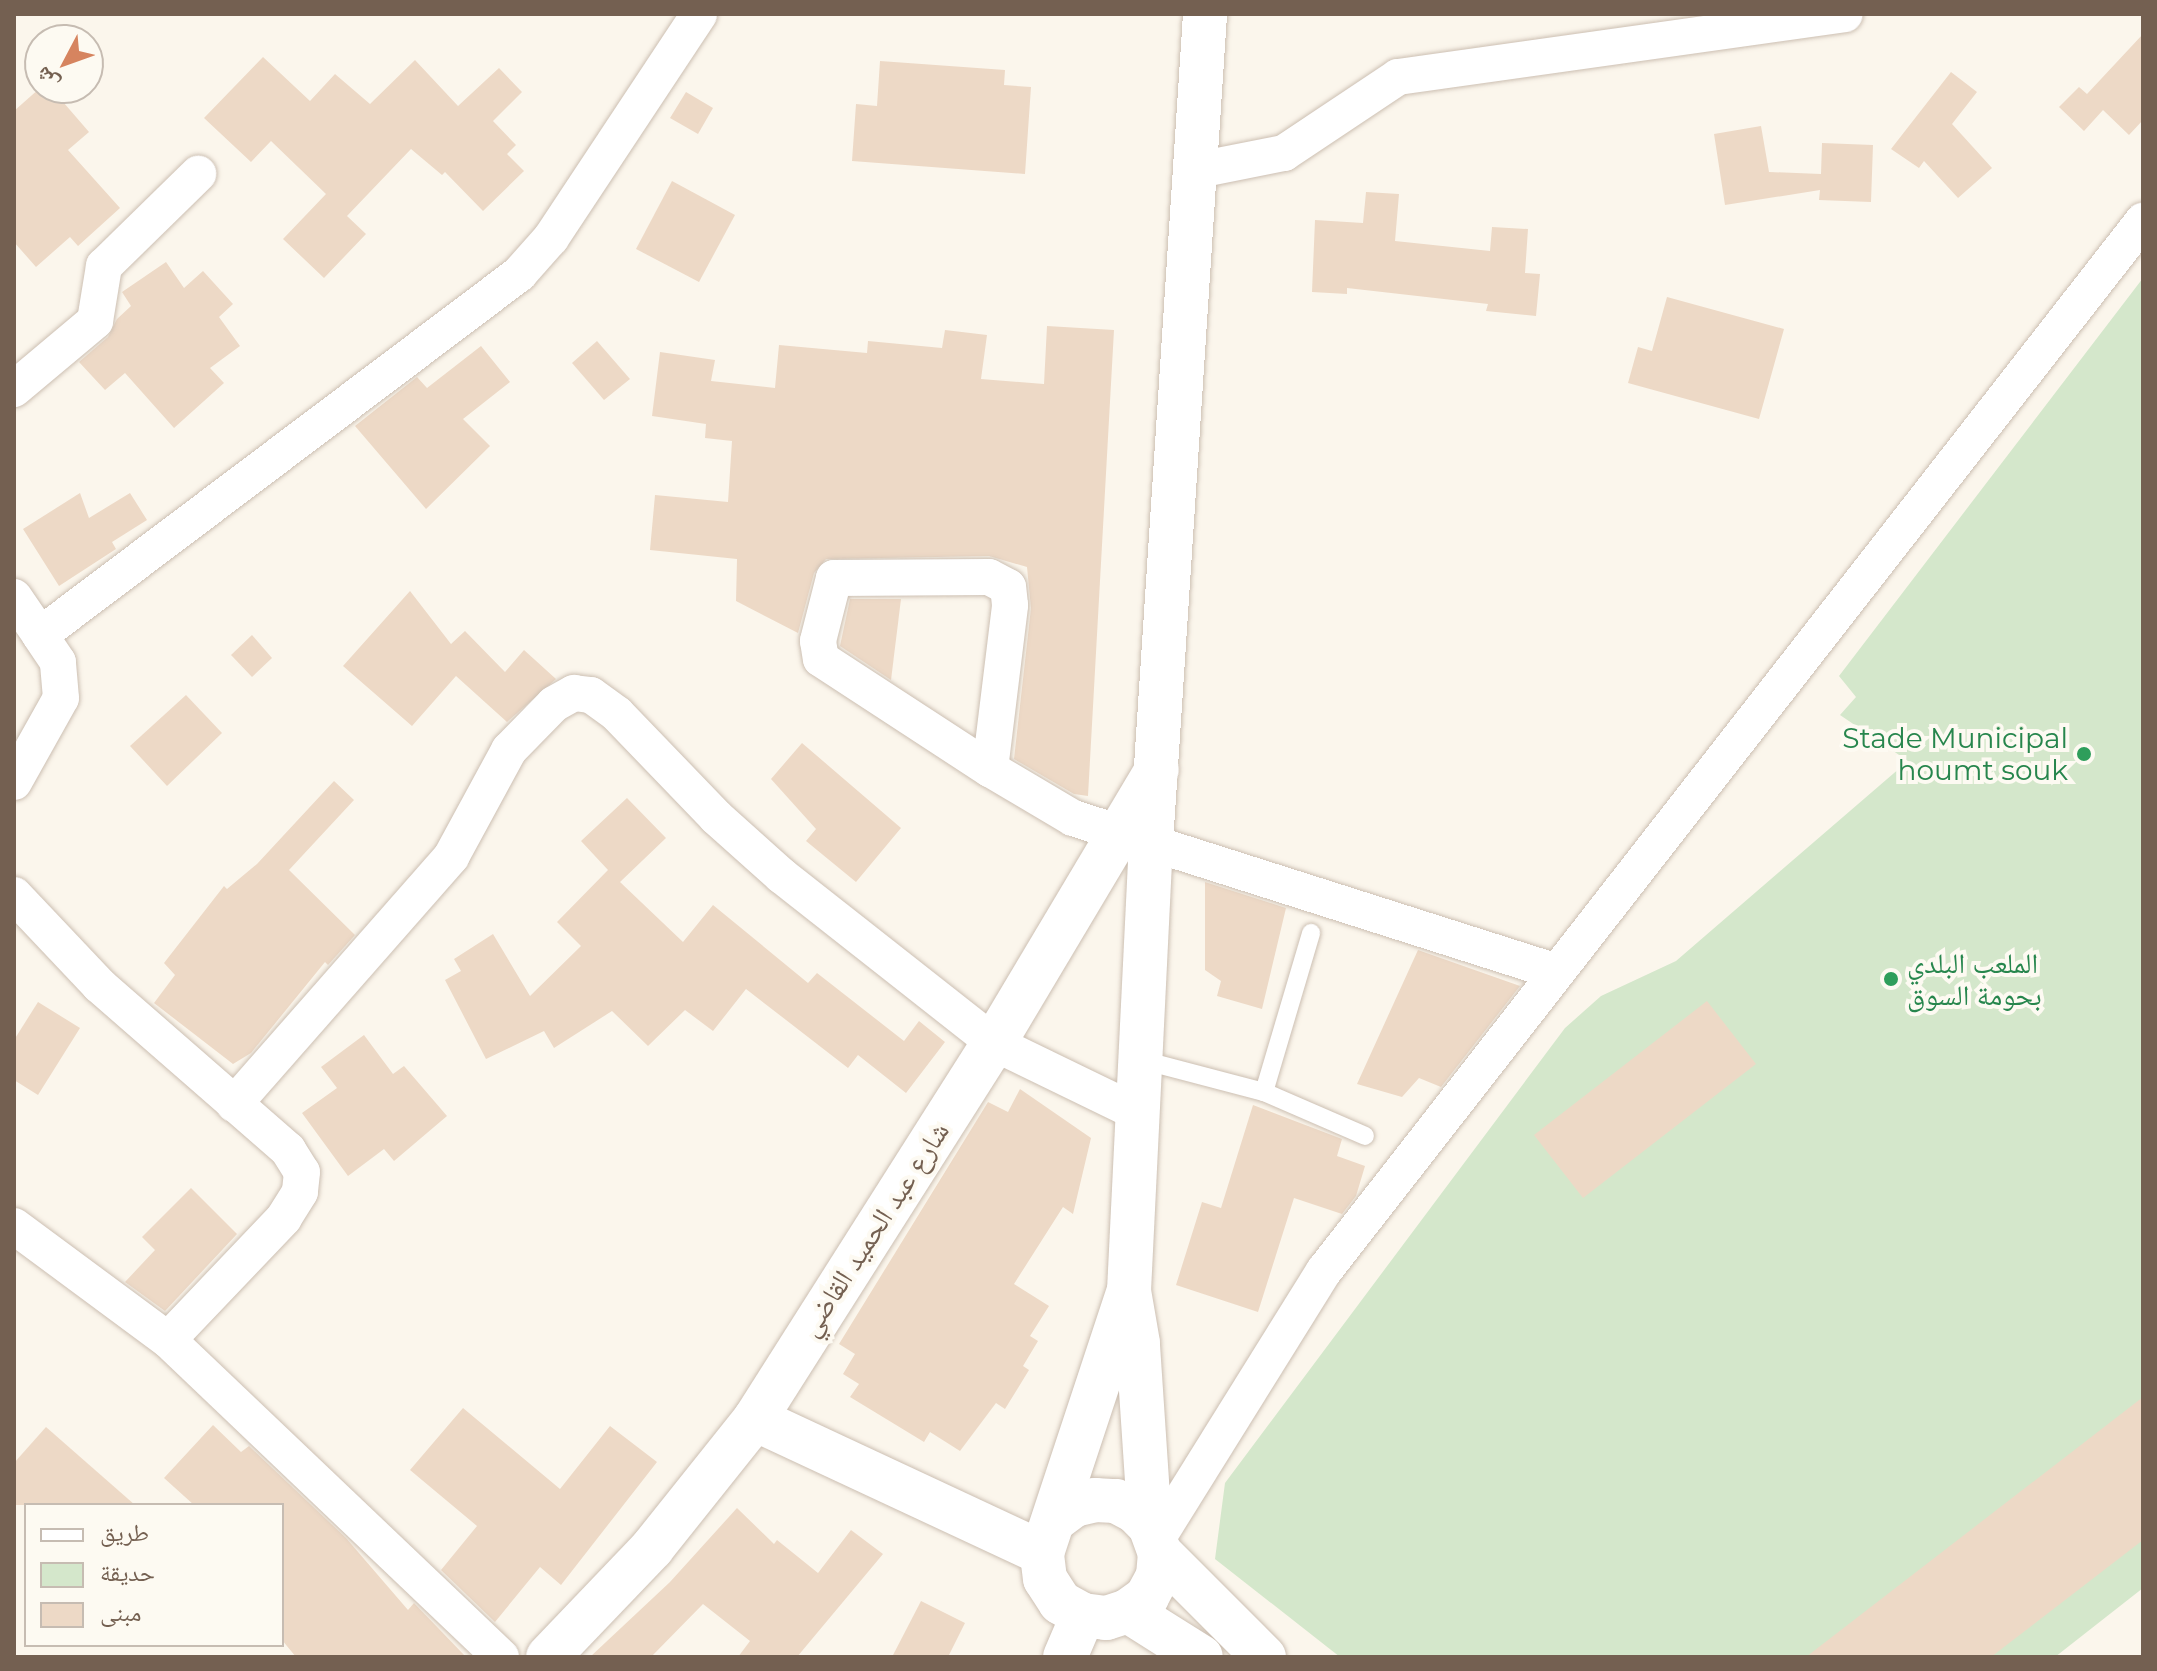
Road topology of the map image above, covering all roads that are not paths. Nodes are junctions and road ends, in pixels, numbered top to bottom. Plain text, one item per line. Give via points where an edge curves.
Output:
1 (699, 14) edge
2 (1205, 14) edge
3 (1845, 14) edge
4 (1193, 171) junction
5 (198, 174) dead end
6 (2143, 221) edge
7 (14, 389) edge
8 (14, 597) edge
9 (40, 635) junction
10 (990, 769) junction
11 (14, 782) edge
12 (1135, 839) junction
13 (14, 895) edge
14 (1311, 933) dead end
15 (1554, 971) junction
16 (994, 1043) junction
17 (1142, 1060) junction
18 (1264, 1092) junction
19 (234, 1104) junction
20 (1138, 1113) junction
21 (1365, 1136) dead end
22 (14, 1226) edge
23 (1129, 1291) junction
24 (168, 1340) junction
25 (755, 1419) junction
26 (1050, 1536) junction
27 (1156, 1539) junction
28 (1128, 1611) junction
29 (1083, 1615) junction
30 (501, 1657) edge
31 (548, 1657) edge
32 (1065, 1657) edge
33 (1201, 1657) edge
34 (1264, 1657) edge

1 - 9 street via 551,238 519,274
2 - 4 main road
3 - 4 street via 1398,77 1284,153
4 - 12 main road via 1157,770
5 - 7 street via 104,266 95,321
6 - 15 street
8 - 9 street
9 - 11 street via 58,662 61,698
10 - 10 street via 821,659 818,641 834,578 989,577 1008,587
10 - 12 street via 1073,818
12 - 15 street
12 - 16 main road, شارع عبد الحميد القاضي
12 - 17 main road
13 - 19 street via 99,985
14 - 18 lane
15 - 27 street via 1324,1271
16 - 19 street via 782,876 716,817 617,714 591,695 574,693 554,704 509,750 444,867
16 - 20 street
16 - 25 main road, شارع عبد الحميد القاضي
17 - 18 lane
17 - 20 main road
18 - 21 lane
19 - 24 street via 288,1150 302,1172 300,1192 284,1218
20 - 23 main road
22 - 24 street
23 - 26 main road
23 - 27 main road
24 - 30 street
25 - 26 main road
25 - 31 main road, شارع عبد الحميد القاضي via 652,1548
26 - 27 main road via 1074,1505 1116,1501
26 - 29 main road via 1045,1579 1060,1602
27 - 28 main road via 1158,1576 1147,1597
27 - 34 main road
28 - 29 main road via 1106,1618
28 - 33 main road
29 - 32 main road

